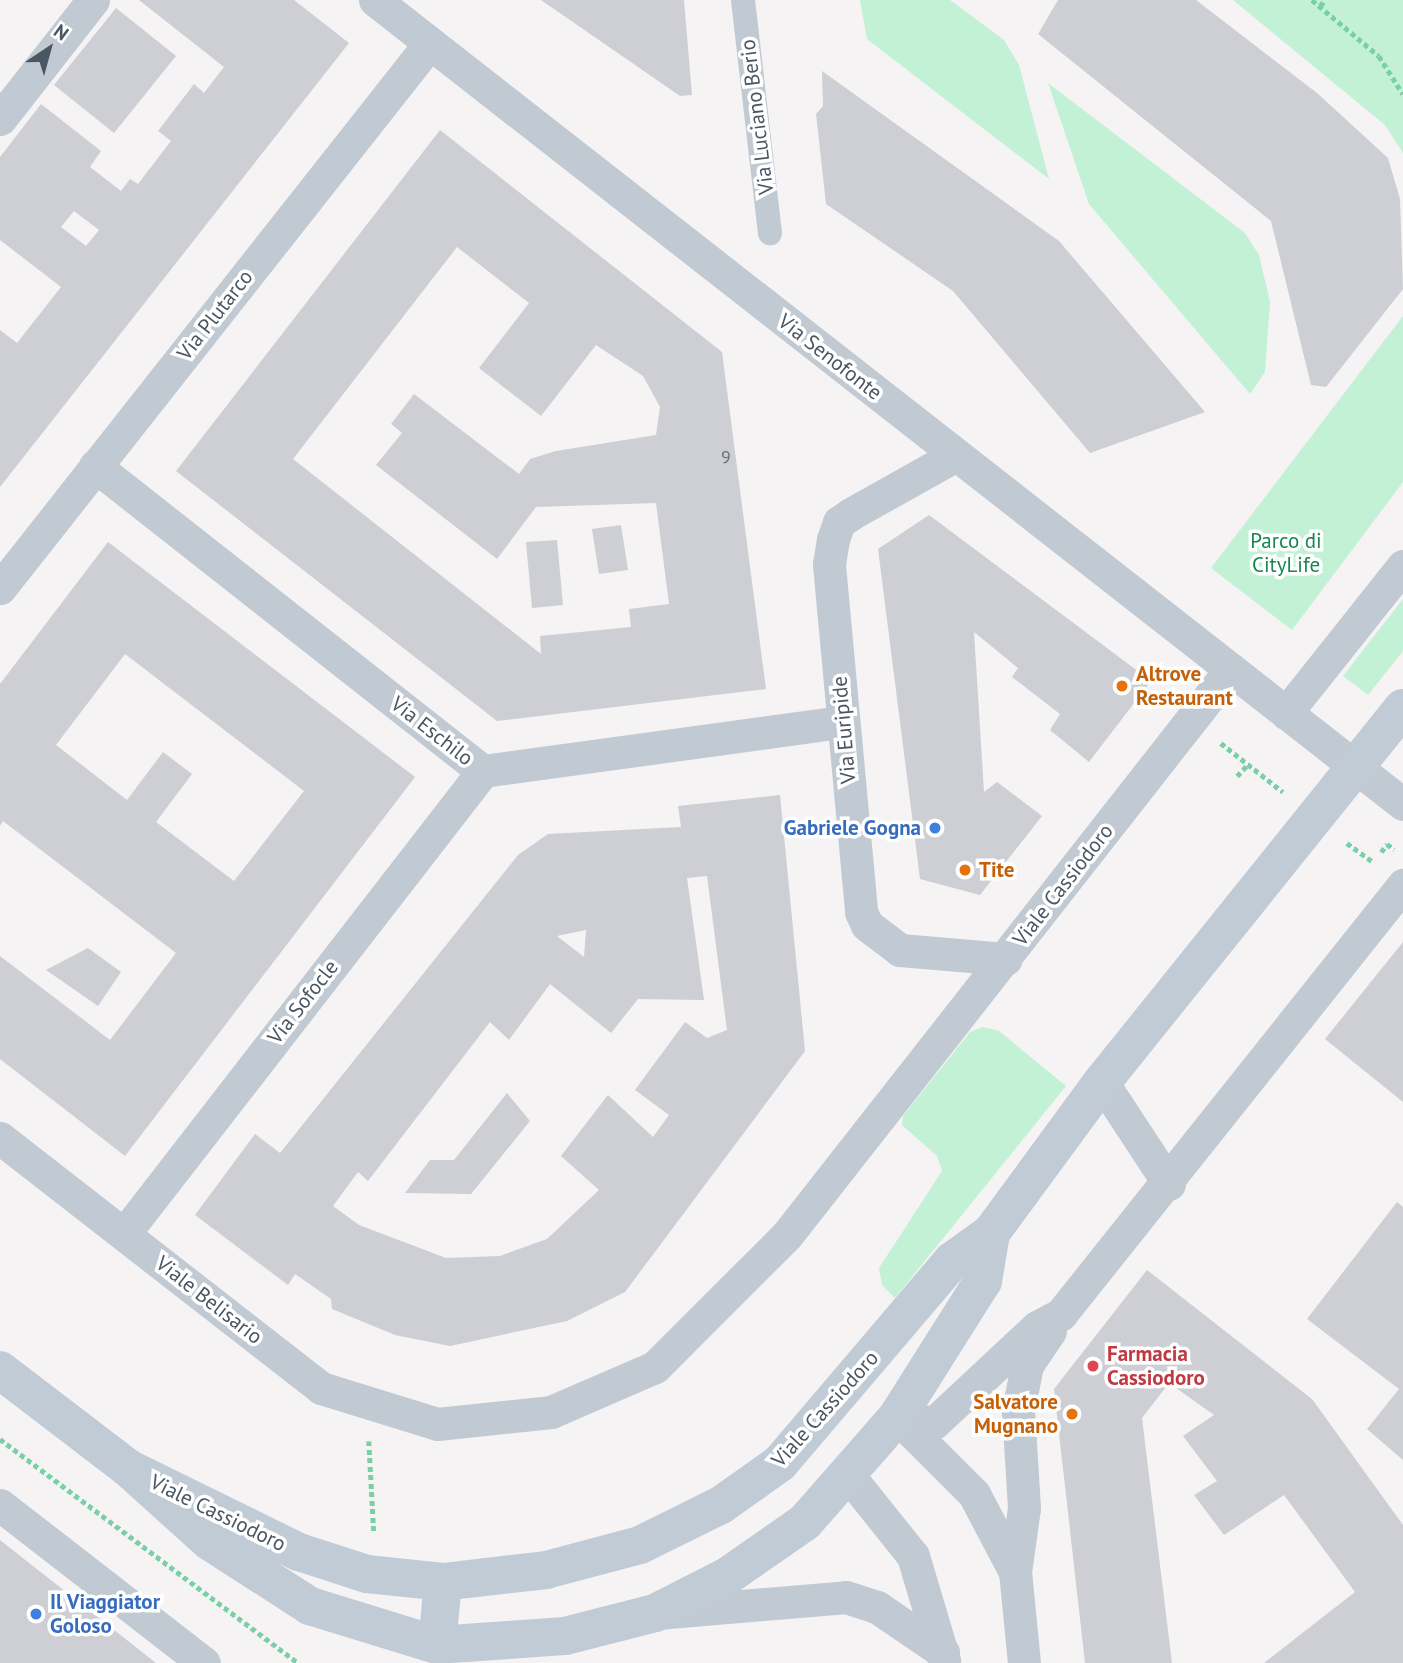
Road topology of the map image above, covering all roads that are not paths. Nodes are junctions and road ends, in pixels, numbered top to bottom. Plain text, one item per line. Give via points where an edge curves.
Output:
1 (93, 0) edge
2 (375, 0) edge
3 (743, 0) edge
4 (430, 43) junction
5 (0, 120) edge
6 (770, 233) dead end
7 (956, 455) junction
8 (95, 466) junction
9 (1403, 566) edge
10 (0, 588) edge
11 (1231, 669) junction
12 (1403, 708) edge
13 (1286, 713) junction
14 (843, 722) junction
15 (1355, 766) junction
16 (483, 771) junction
17 (1403, 804) edge
18 (1403, 885) edge
19 (1006, 959) junction
20 (1102, 1082) junction
21 (0, 1138) edge
22 (1169, 1184) junction
23 (991, 1233) junction
24 (124, 1234) junction
25 (1061, 1314) junction
26 (0, 1370) edge
27 (831, 1407) junction
28 (897, 1417) junction
29 (437, 1424) joint
30 (128, 1468) junction
31 (849, 1476) junction
32 (0, 1505) edge
33 (1015, 1572) junction
34 (443, 1582) junction
35 (655, 1613) junction
36 (436, 1654) edge
37 (944, 1657) edge
38 (204, 1663) edge
39 (1024, 1663) edge

1 - 5 street
2 - 4 street, Via Senofonte
3 - 6 street, Via Luciano Berio
4 - 7 street, Via Senofonte
4 - 8 street, Via Plutarco
7 - 11 street, Via Senofonte
7 - 14 street, Via Euripide via 839,522 829,565
8 - 10 street, Via Plutarco
8 - 16 street, Via Eschilo
9 - 13 street
11 - 13 street, Via Senofonte
11 - 19 street, Viale Cassiodoro
12 - 15 main road, Viale Cassiodoro
13 - 15 street, Via Senofonte
14 - 16 street, Via Eschilo
14 - 19 street, Via Euripide via 867,925 900,950
15 - 17 street, Via Senofonte
15 - 20 main road, Viale Cassiodoro
16 - 24 street, Via Sofocle
18 - 22 street
19 - 29 street, Viale Cassiodoro via 787,1235 655,1367 551,1412
20 - 22 street
20 - 23 main road, Viale Cassiodoro
21 - 24 street, Viale Belisario
22 - 25 street
23 - 27 main road, Viale Cassiodoro via 952,1261
23 - 28 main road, Viale Cassiodoro via 983,1281
24 - 29 street, Viale Belisario via 321,1388
25 - 28 street via 1037,1327 934,1423
25 - 33 street via 1027,1365 1021,1387 1024,1508
26 - 30 main road
27 - 28 main road
27 - 31 main road
27 - 34 main road, Viale Cassiodoro via 780,1463 721,1505 640,1545 546,1570
28 - 31 main road, Viale Cassiodoro
28 - 33 street via 974,1494
30 - 34 main road, Viale Cassiodoro via 299,1552 368,1574
30 - 36 main road, Viale Cassiodoro via 209,1541 310,1606
31 - 35 main road, Viale Cassiodoro via 794,1530 726,1577
31 - 37 street via 913,1556
32 - 38 street
33 - 39 street
34 - 36 main road
35 - 36 main road, Viale Cassiodoro via 565,1636
35 - 37 street via 846,1598 903,1621

